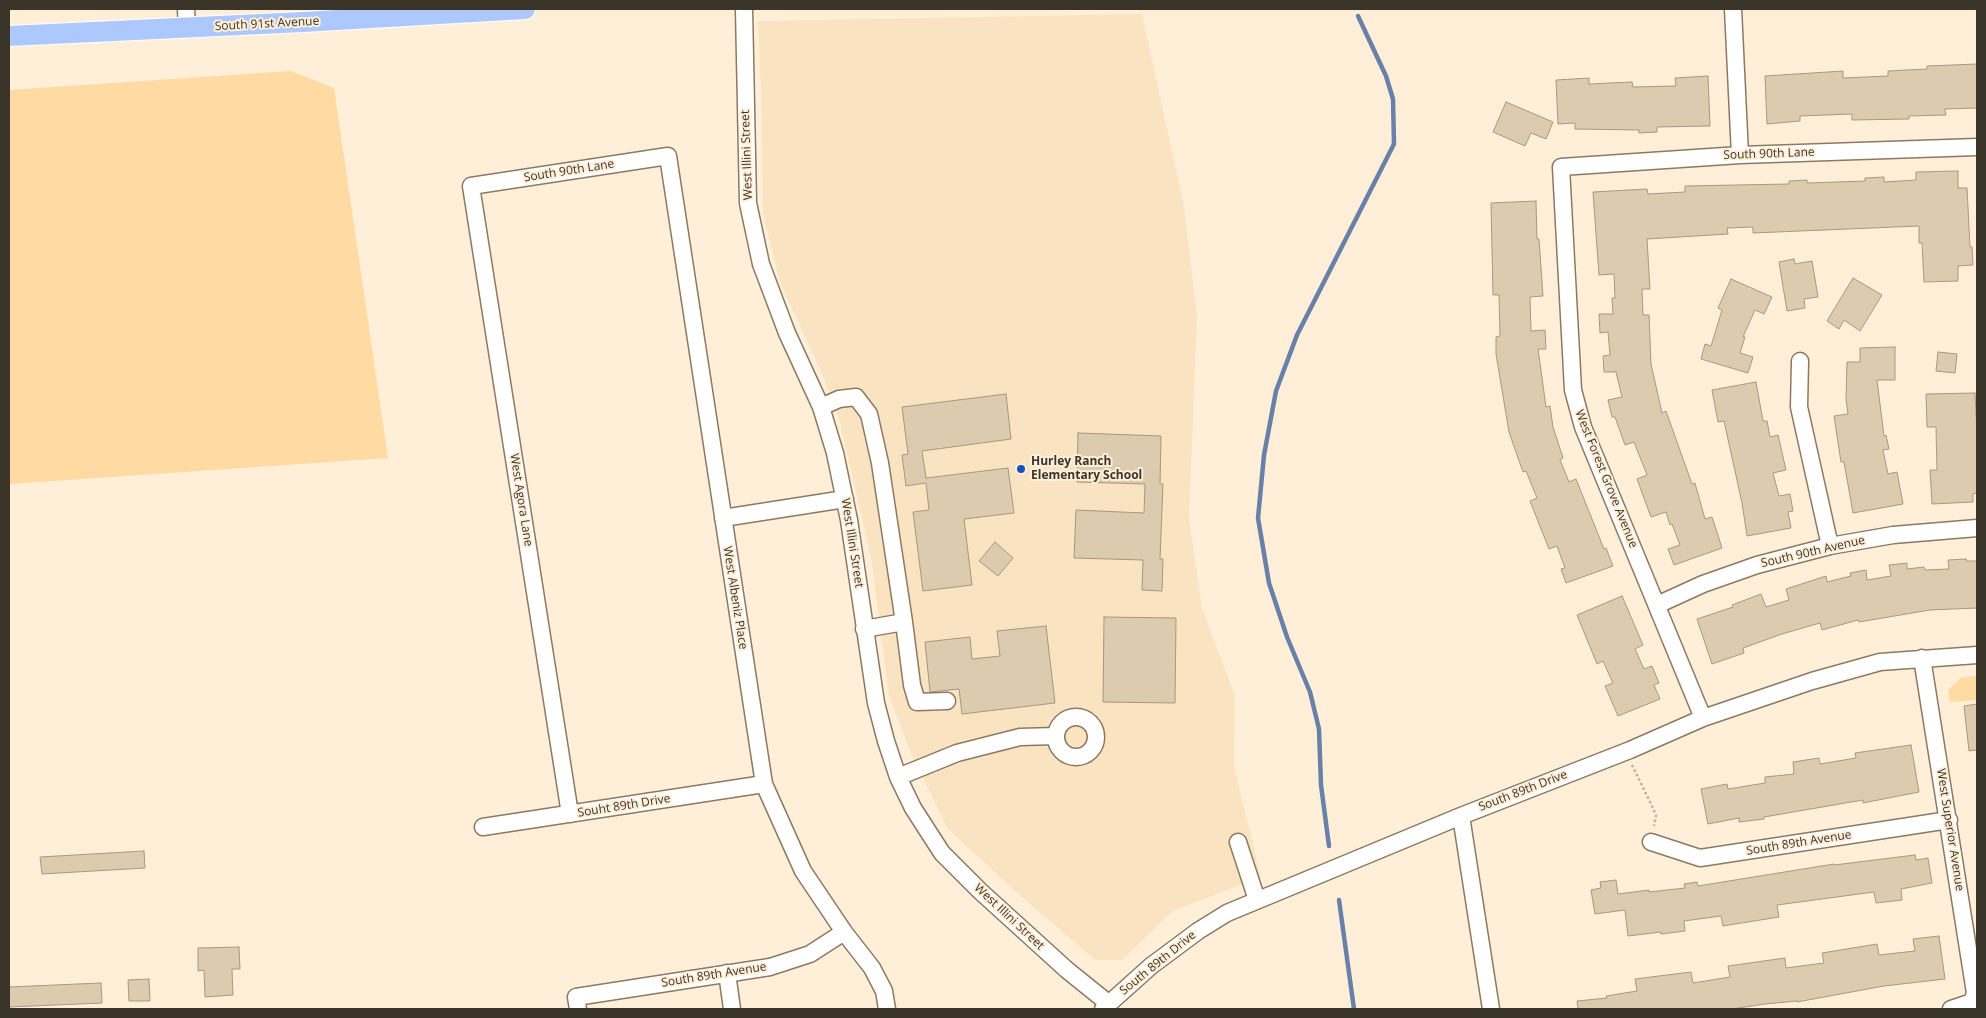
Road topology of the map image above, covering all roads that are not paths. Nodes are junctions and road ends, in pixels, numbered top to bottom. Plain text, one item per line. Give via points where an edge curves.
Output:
1 (525, 9) edge
2 (744, 9) edge
3 (1733, 9) edge
4 (446, 12) edge
5 (336, 14) edge
6 (303, 16) edge
7 (186, 18) edge
8 (9, 36) edge
9 (1977, 147) edge
10 (1740, 155) junction
11 (668, 156) joint
12 (1561, 166) joint
13 (472, 186) joint
14 (1800, 361) dead end
15 (821, 407) junction
16 (845, 499) junction
17 (723, 518) junction
18 (1977, 528) edge
19 (1830, 546) junction
20 (1657, 605) junction
21 (904, 622) junction
22 (864, 629) junction
23 (1977, 656) edge
24 (1922, 658) junction
25 (946, 701) dead end
26 (1703, 718) junction
27 (1056, 736) dead end
28 (898, 778) junction
29 (764, 784) junction
30 (570, 814) junction
31 (1461, 816) junction
32 (1949, 820) junction
33 (483, 827) dead end
34 (1238, 842) dead end
35 (1651, 842) road end
36 (1258, 900) junction
37 (844, 932) junction
38 (727, 973) junction
39 (577, 1003) edge
40 (1106, 1006) edge
41 (732, 1009) edge
42 (887, 1009) edge
43 (1490, 1009) edge
44 (1951, 1009) edge

1 - 4 main road, South 91st Avenue
2 - 15 street, West Illini Street via 748,203 761,264 787,333
3 - 10 street
4 - 5 main road, South 91st Avenue
5 - 6 main road, South 91st Avenue
6 - 7 main road, South 91st Avenue
7 - 8 main road, South 91st Avenue
9 - 10 street, South 90th Lane
10 - 12 street, South 90th Lane
11 - 13 street, South 90th Lane
11 - 17 street, West Albeniz Place
12 - 20 street, West Forest Grove Avenue via 1573,390 1583,427
13 - 30 street, West Agora Lane
14 - 19 street via 1799,407
15 - 16 street, West Illini Street
15 - 21 street via 856,397 868,414 880,462
16 - 17 street
16 - 22 street, West Illini Street
17 - 29 street, West Albeniz Place
18 - 19 street, South 90th Avenue via 1893,535
19 - 20 street, South 90th Avenue via 1757,565
20 - 26 street, West Forest Grove Avenue
21 - 22 street
21 - 25 street via 916,702
22 - 28 street, West Illini Street via 876,703
23 - 24 street, South 89th Drive
24 - 26 street, South 89th Drive via 1870,665
24 - 32 street, West Superior Avenue
26 - 31 street, South 89th Drive
27 - 28 street via 1020,736 956,753
28 - 40 street, West Illini Street via 942,853
29 - 30 street, Souht 89th Drive
29 - 37 street, West Albeniz Place via 803,871
30 - 33 street, Souht 89th Drive
31 - 36 street, South 89th Drive
31 - 43 street
32 - 35 street, South 89th Avenue via 1700,858
32 - 44 street, West Superior Avenue via 1975,993 1972,1002
34 - 36 street
36 - 40 street, South 89th Drive via 1227,913 1198,931 1151,966
37 - 38 street, South 89th Avenue via 810,954 770,966
37 - 42 street, West Albeniz Place via 872,968 884,991
38 - 39 street, South 89th Avenue
38 - 41 street

